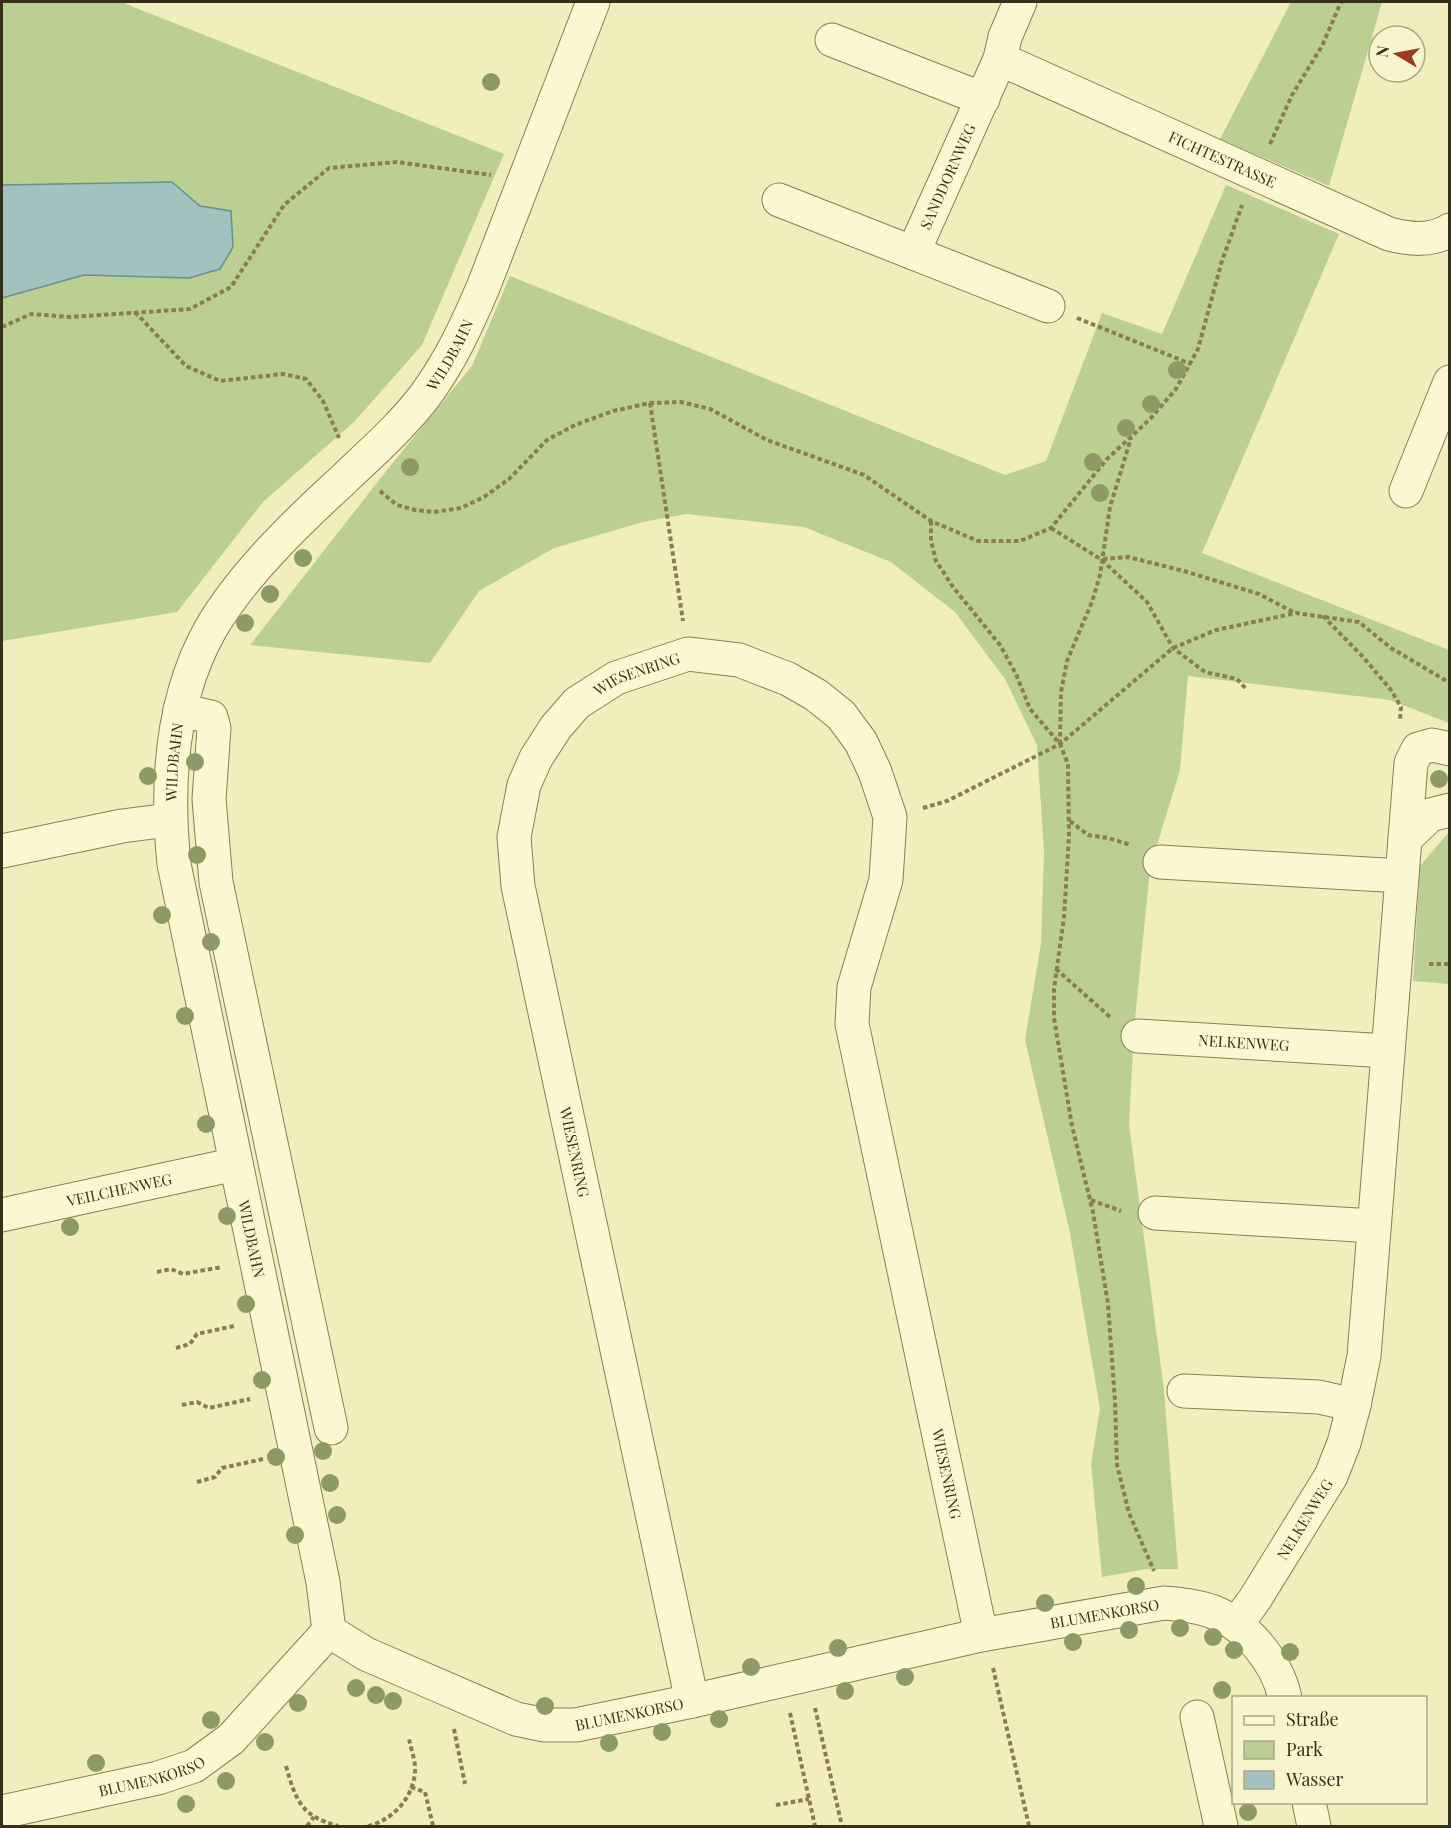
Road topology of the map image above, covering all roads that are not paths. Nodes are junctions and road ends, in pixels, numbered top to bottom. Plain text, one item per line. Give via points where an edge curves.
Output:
1 (593, 2) edge
2 (1020, 2) edge
3 (832, 40) dead end
4 (1000, 59) junction
5 (983, 99) junction
6 (779, 200) dead end
7 (1448, 238) edge
8 (913, 253) junction
9 (1048, 306) road end
10 (1449, 382) edge
11 (1406, 491) dead end
12 (180, 710) junction
13 (1449, 749) edge
14 (1449, 810) edge
15 (169, 820) junction
16 (1405, 839) junction
17 (2, 851) edge
18 (1160, 862) road end
19 (1402, 876) junction
20 (222, 916) junction
21 (186, 925) junction
22 (1137, 1036) road end
23 (1388, 1051) junction
24 (264, 1112) junction
25 (227, 1122) junction
26 (236, 1164) junction
27 (1155, 1213) dead end
28 (2, 1215) edge
29 (1374, 1226) junction
30 (310, 1330) junction
31 (273, 1338) junction
32 (1184, 1391) dead end
33 (1354, 1405) junction
34 (331, 1428) dead end
35 (1236, 1625) junction
36 (329, 1631) junction
37 (983, 1635) junction
38 (1285, 1696) edge
39 (692, 1701) junction
40 (1197, 1718) dead end
41 (1309, 1804) edge
42 (2, 1812) edge
43 (1221, 1827) edge
44 (1314, 1827) edge

1 - 12 street, WILDBAHN via 467,325 445,367 388,437 350,456 232,597 195,663
2 - 4 street, SANDDORNWEG
3 - 5 street
4 - 5 street, SANDDORNWEG
4 - 7 street, FICHTESTRASSE via 1389,234
5 - 8 street, SANDDORNWEG
6 - 8 street
8 - 9 street
10 - 11 street
12 - 15 street, WILDBAHN
12 - 20 street via 211,717 214,728 208,799
13 - 16 street, NELKENWEG via 1432,745 1418,749 1411,763
14 - 16 street via 1430,815
15 - 17 street via 122,825
15 - 21 street, WILDBAHN
16 - 19 street, NELKENWEG
18 - 19 street
19 - 23 street, NELKENWEG
20 - 21 street
20 - 24 street
21 - 25 street, WILDBAHN
22 - 23 street, NELKENWEG
23 - 29 street, NELKENWEG
24 - 25 street
24 - 30 street
25 - 26 street, WILDBAHN
26 - 28 street, VEILCHENWEG
26 - 31 street, WILDBAHN
27 - 29 street
29 - 33 street, NELKENWEG via 1364,1356
30 - 31 street
30 - 34 street
31 - 36 street, WILDBAHN via 323,1582
32 - 33 street via 1318,1397
33 - 35 street, NELKENWEG via 1331,1476
35 - 37 street, BLUMENKORSO via 1211,1611 1164,1603
35 - 38 street, BLUMENKORSO via 1268,1658
36 - 39 street, BLUMENKORSO via 366,1654 442,1688 516,1719 546,1725 576,1725
36 - 42 street, BLUMENKORSO via 231,1739 194,1766 158,1778
37 - 39 street, BLUMENKORSO
37 - 39 street, WIESENRING via 852,1024 854,987 886,880 890,817 861,742 841,716 816,695 739,660 688,654 616,678 567,713 536,758 525,784 514,837 518,886
40 - 43 street
41 - 44 street

